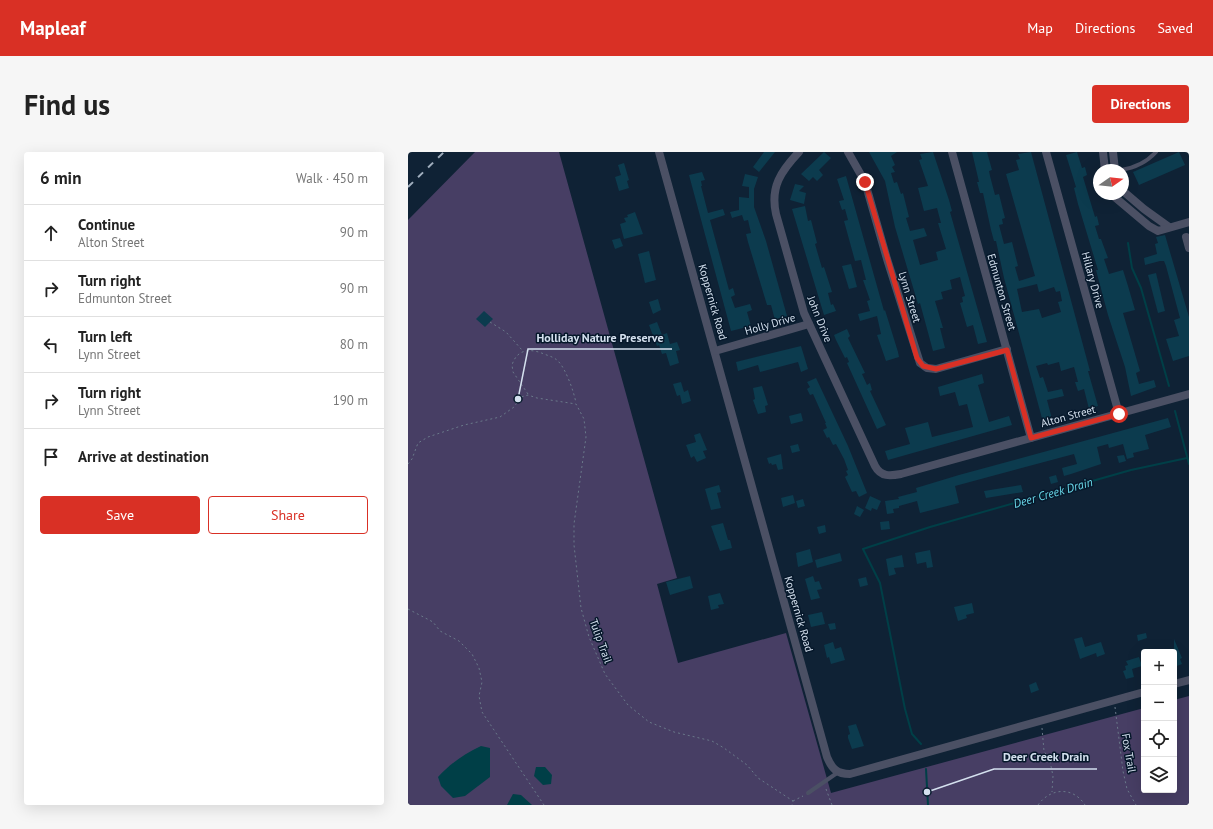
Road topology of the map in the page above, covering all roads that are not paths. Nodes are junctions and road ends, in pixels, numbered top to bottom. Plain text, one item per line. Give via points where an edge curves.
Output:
1 (659, 152) edge
2 (799, 152) edge
3 (848, 152) edge
4 (952, 152) edge
5 (1046, 152) edge
6 (1103, 152) edge
7 (1113, 152) edge
8 (1155, 153) edge
9 (1104, 164) edge
10 (1114, 164) edge
11 (1129, 169) edge
12 (1129, 195) edge
13 (1119, 200) edge
14 (1189, 222) edge
15 (1170, 227) junction
16 (1186, 237) dead end
17 (1189, 248) edge
18 (809, 324) junction
19 (1007, 350) junction
20 (715, 351) junction
21 (1189, 394) edge
22 (1119, 414) junction
23 (1031, 438) junction
24 (883, 474) joint
25 (1189, 680) edge
26 (1177, 683) edge
27 (1141, 693) edge
28 (837, 773) junction
29 (808, 793) road end

1 - 20 street, Koppernick Road
2 - 18 street, John Drive via 780,174 776,184 774,206 801,306
3 - 19 street, Lynn Street via 865,182 920,363 927,368 936,369
4 - 19 street, Edmunton Street
5 - 22 street, Hillary Drive
6 - 9 street
7 - 10 street
8 - 11 lane
12 - 15 street
13 - 15 street via 1158,231
14 - 15 street
16 - 17 street
18 - 20 street, Holly Drive
18 - 24 street, John Drive via 875,466
19 - 23 street, Edmunton Street
20 - 28 street, Koppernick Road via 827,757
21 - 22 street, Alton Street
22 - 23 street, Alton Street
23 - 24 street, Alton Street via 901,474
25 - 26 street
27 - 28 street via 850,774
28 - 29 lane

